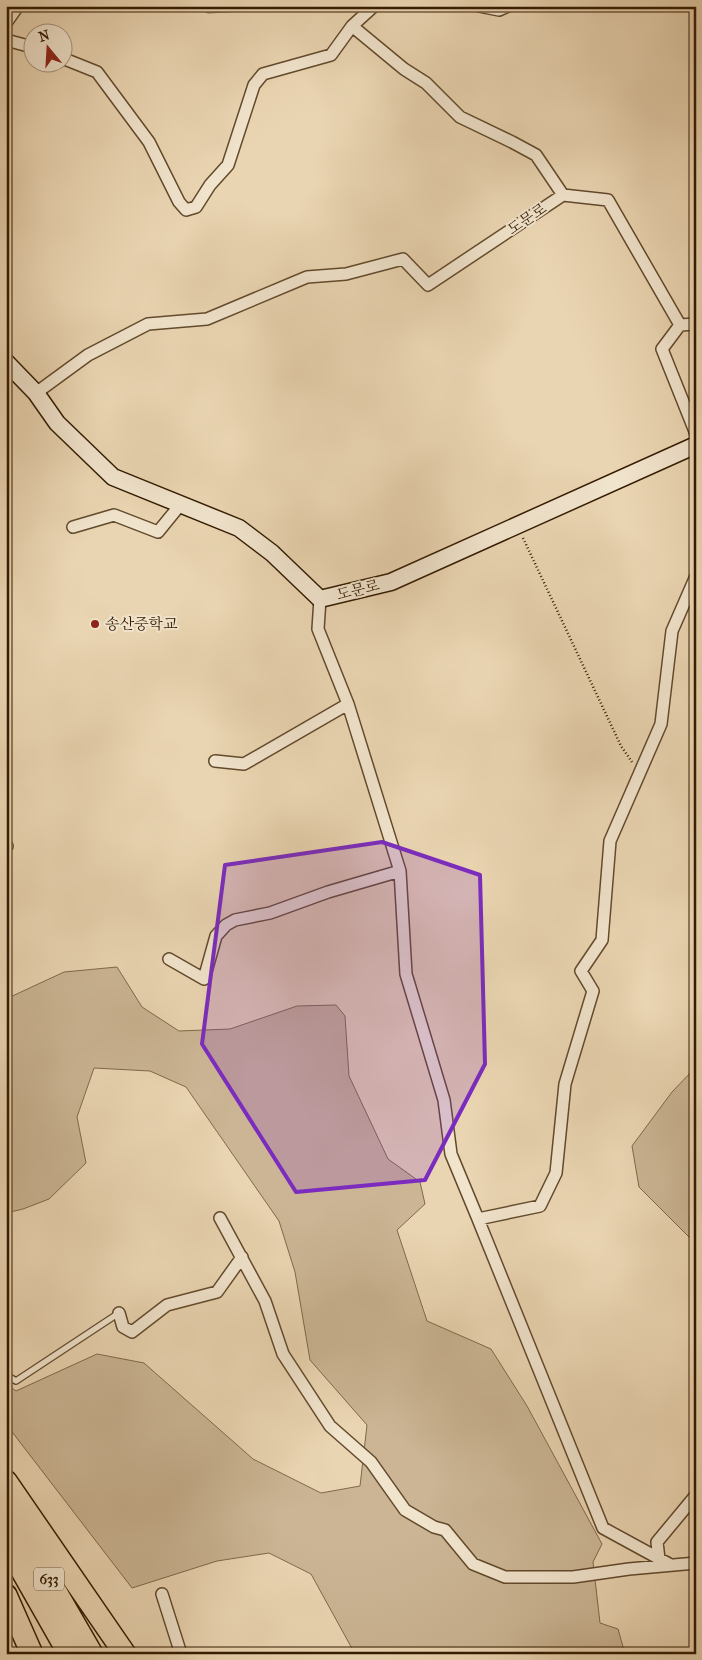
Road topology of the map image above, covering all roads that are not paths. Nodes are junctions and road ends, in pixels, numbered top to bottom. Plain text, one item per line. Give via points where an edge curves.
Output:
1 (18, 6) edge
2 (374, 6) edge
3 (478, 6) edge
4 (508, 6) edge
5 (7, 21) edge
6 (352, 26) junction
7 (6, 40) edge
8 (22, 45) edge
9 (72, 62) edge
10 (562, 195) junction
11 (696, 324) edge
12 (680, 325) junction
13 (6, 362) edge
14 (36, 392) junction
15 (696, 434) edge
16 (696, 445) edge
17 (180, 505) junction
18 (73, 527) dead end
19 (696, 576) edge
20 (320, 600) junction
21 (348, 704) junction
22 (215, 761) dead end
23 (400, 871) junction
24 (169, 959) dead end
25 (220, 1218) dead end
26 (478, 1219) junction
27 (242, 1256) junction
28 (119, 1313) joint
29 (6, 1375) edge
30 (6, 1481) edge
31 (696, 1495) edge
32 (6, 1505) edge
33 (6, 1543) edge
34 (659, 1559) junction
35 (696, 1562) edge
36 (670, 1564) junction
37 (162, 1594) dead end
38 (6, 1595) edge
39 (32, 1654) edge
40 (69, 1654) edge
41 (92, 1654) edge
42 (125, 1654) edge
43 (181, 1654) edge

1 - 5 street
2 - 6 street
3 - 4 street via 499,10
6 - 9 street via 331,55 263,74 254,85 228,165 196,207 186,210 149,142 97,72
6 - 10 street via 426,83 460,117 536,155
7 - 8 street
10 - 12 street via 608,200
10 - 14 street, 도문로 via 428,285 403,259 346,274 307,277 207,319 148,324 88,355
11 - 12 street
12 - 15 street via 662,349
13 - 14 street, 도문로
14 - 17 street, 도문로 via 57,423 113,477
16 - 20 street, 도문로 via 391,582
17 - 18 street via 158,532 114,515
17 - 20 street, 도문로 via 239,528 272,553
19 - 26 street via 672,631 661,724 610,841 602,940 581,971 593,991 565,1084 556,1173 540,1206
20 - 21 street via 318,628
21 - 22 street via 244,764
21 - 23 street
23 - 24 street via 270,913 235,920 216,936 204,979
23 - 26 street via 406,974 444,1100 451,1154
25 - 27 street
26 - 34 street via 603,1528
27 - 28 street via 217,1292 167,1305 132,1332 123,1327
27 - 36 street via 265,1300 283,1354 330,1426 371,1462 405,1510 445,1530 472,1564 505,1576 573,1577
28 - 29 lane via 16,1381
30 - 42 highway
31 - 34 street via 657,1542
32 - 41 highway, 633
33 - 40 highway, 633
34 - 36 street
35 - 36 street
37 - 43 street
38 - 39 highway

